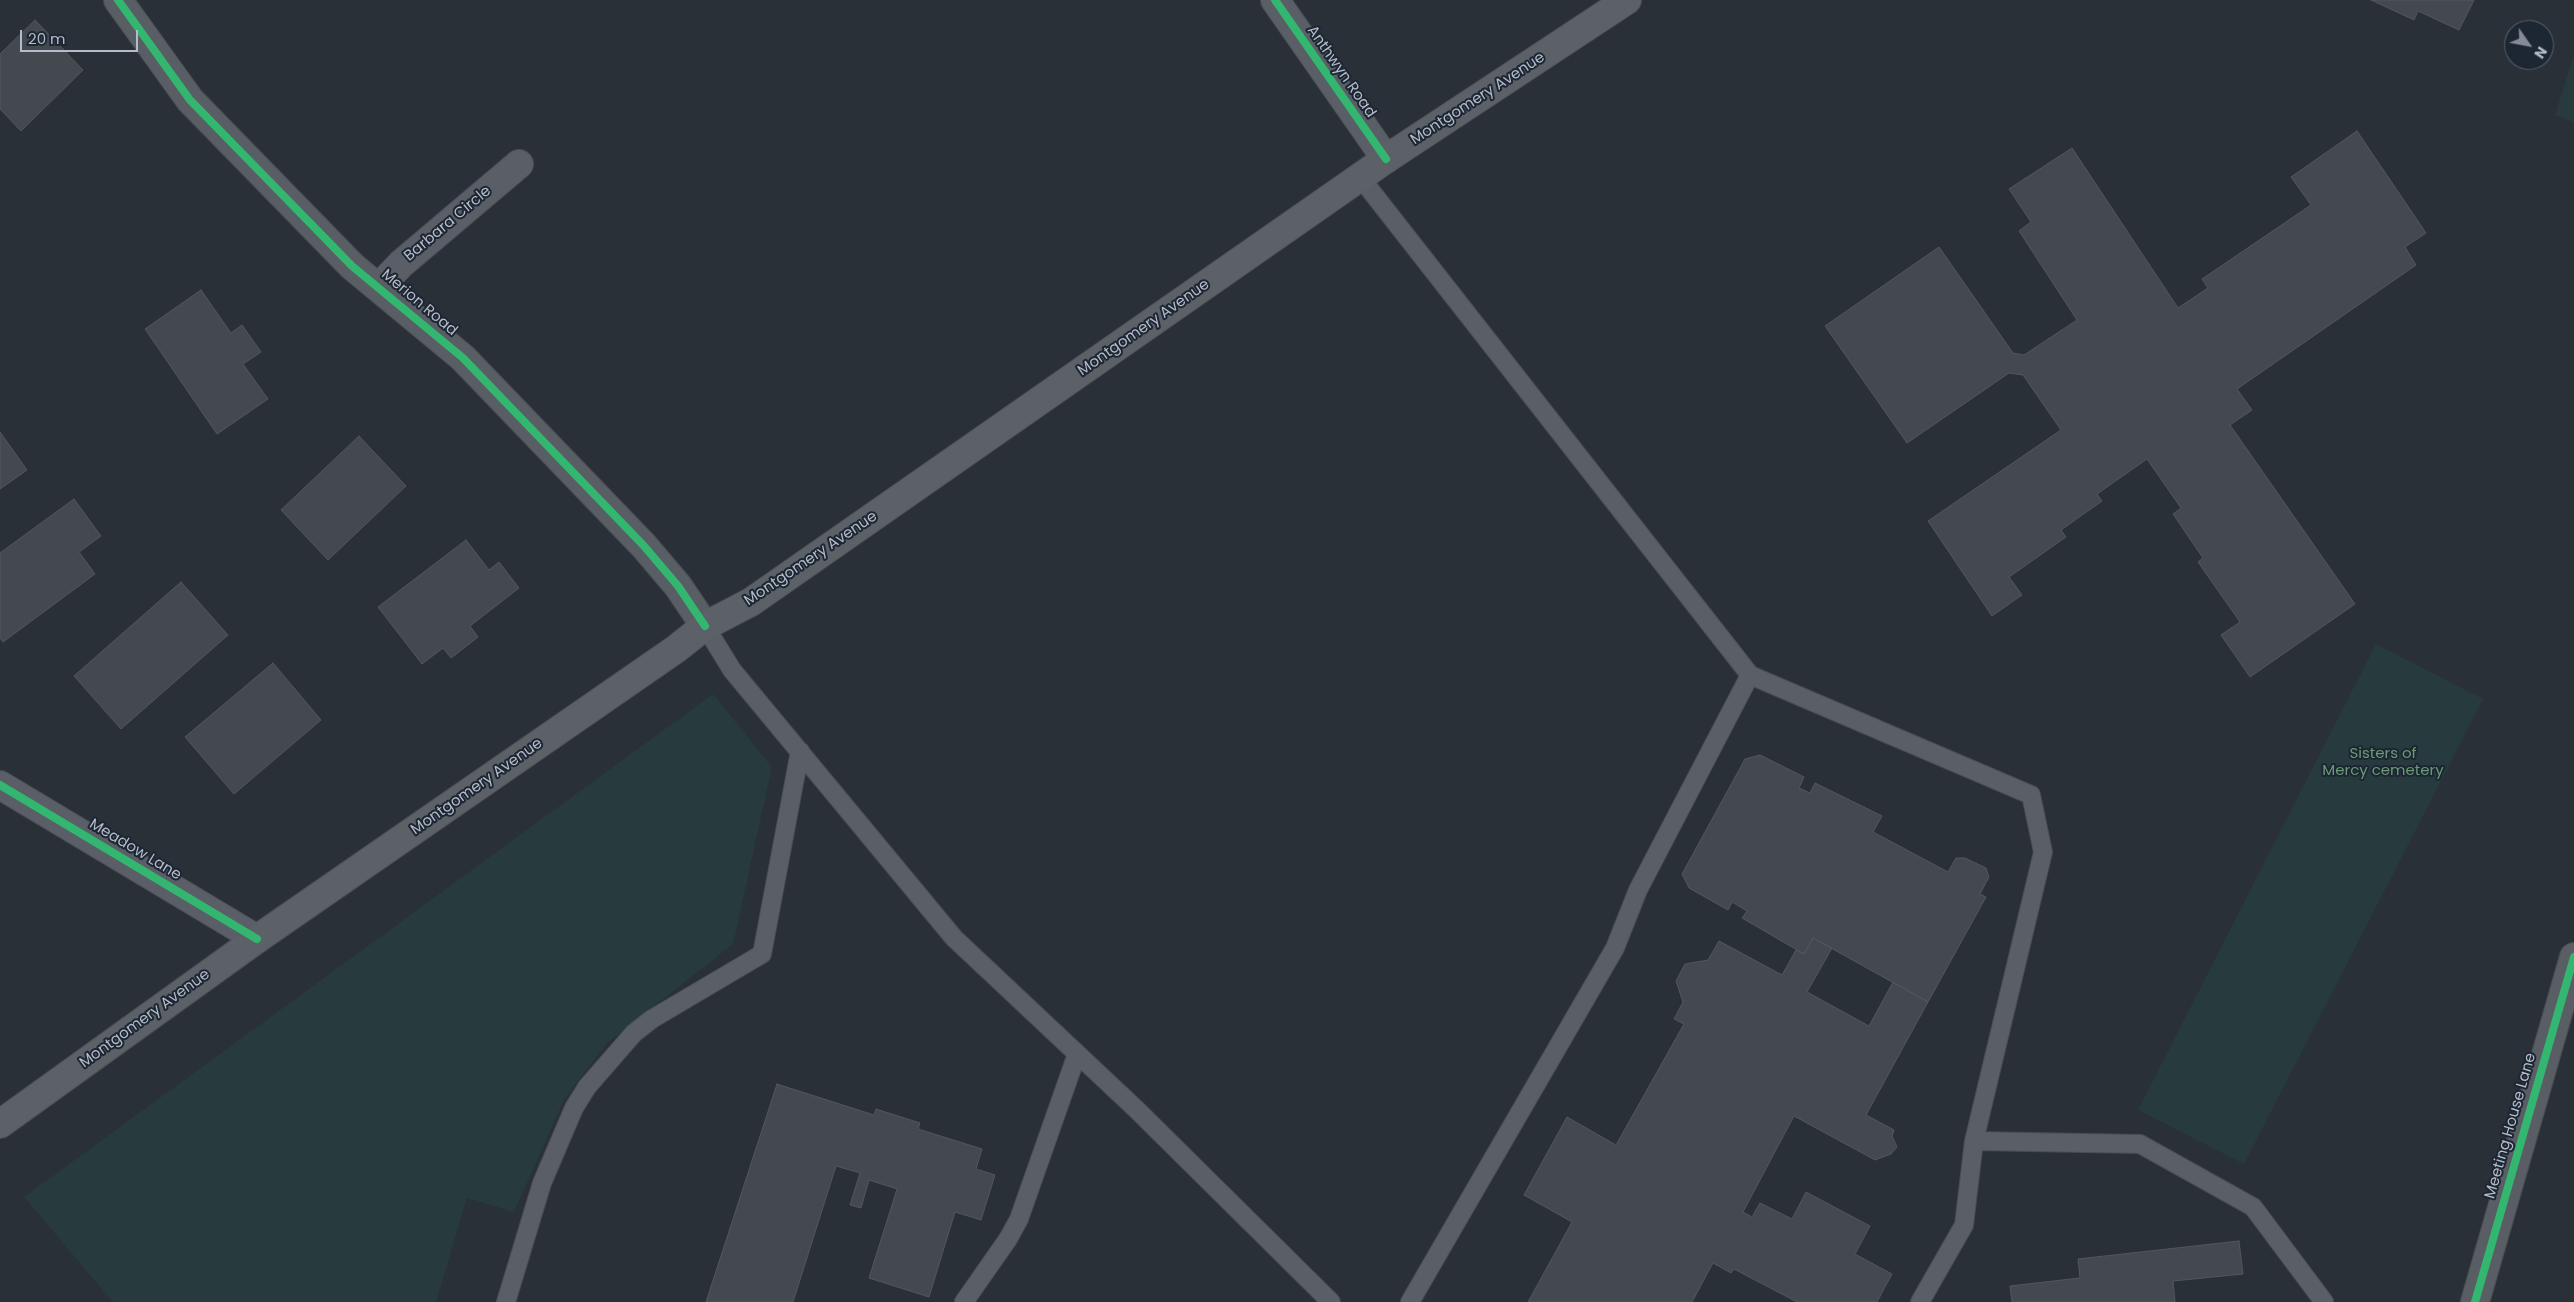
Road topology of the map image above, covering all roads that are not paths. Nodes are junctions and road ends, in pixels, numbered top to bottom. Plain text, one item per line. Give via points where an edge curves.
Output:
1 (118, 0) edge
2 (1274, 0) edge
3 (1627, 0) edge
4 (1386, 159) junction
5 (519, 164) dead end
6 (1360, 177) junction
7 (379, 287) junction
8 (705, 626) junction
9 (1750, 676) junction
10 (800, 751) junction
11 (0, 785) edge
12 (257, 939) junction
13 (2574, 957) edge
14 (1077, 1054) junction
15 (0, 1124) edge
16 (1974, 1141) junction
17 (506, 1302) edge
18 (964, 1302) edge
19 (1331, 1302) edge
20 (1410, 1302) edge
21 (1920, 1302) edge
22 (2324, 1302) edge
23 (2475, 1302) edge

1 - 7 street, Merion Road via 190,100 345,259
2 - 4 street, Anthwyn Road
3 - 4 main road, Montgomery Avenue
4 - 6 main road, Montgomery Avenue
5 - 7 street, Barbara Circle via 401,264
6 - 8 main road, Montgomery Avenue via 751,602
6 - 9 lane
7 - 8 street, Merion Road via 463,358 546,444 678,586
8 - 10 lane via 732,670
8 - 12 main road, Montgomery Avenue
9 - 16 lane via 2031,794 2043,852
9 - 20 lane via 1638,890 1614,948
10 - 14 lane via 954,938
10 - 17 lane via 762,954 652,1019 634,1033 587,1087 564,1130 542,1184
11 - 12 street, Meadow Lane
12 - 15 main road, Montgomery Avenue
13 - 23 street, Meeting House Lane
14 - 18 lane via 1019,1219
14 - 19 lane
16 - 21 lane via 1964,1225
16 - 22 lane via 2140,1144 2253,1207

